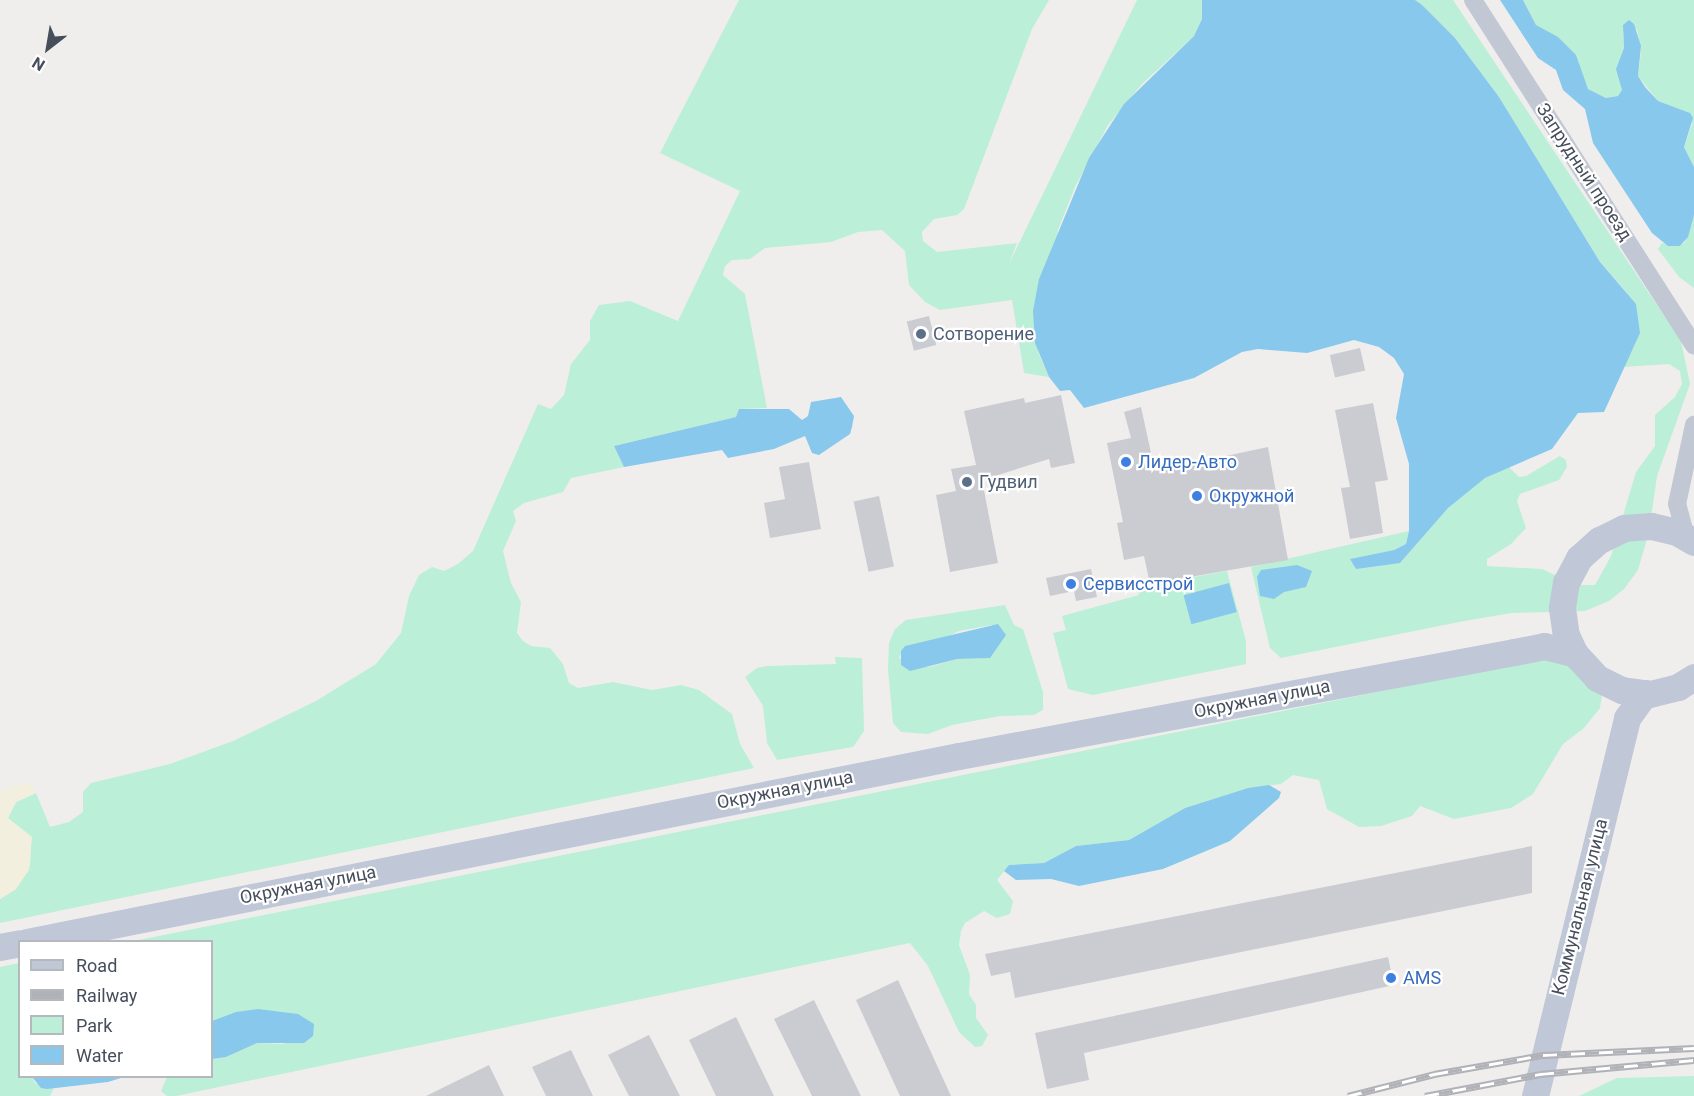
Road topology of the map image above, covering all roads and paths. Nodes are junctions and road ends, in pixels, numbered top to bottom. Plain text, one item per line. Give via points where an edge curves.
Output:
1 (1473, 0) edge
2 (1694, 345) edge
3 (1694, 425) edge
4 (1677, 504) junction
5 (1655, 527) junction
6 (1690, 539) edge
7 (1564, 626) junction
8 (1544, 646) junction
9 (1575, 654) junction
10 (1694, 677) edge
11 (1615, 687) junction
12 (1645, 693) junction
13 (1627, 718) junction
14 (37, 940) edge
15 (18, 943) edge
16 (0, 947) edge
17 (1535, 1096) edge

1 - 2 street, Запрудный проезд
3 - 4 street
4 - 5 street
4 - 6 street
5 - 6 main road
5 - 7 main road via 1624,528 1599,540 1579,558 1566,582
7 - 8 main road
7 - 9 main road
8 - 9 main road
8 - 14 main road, Окружная улица via 982,751
9 - 11 main road via 1598,678
10 - 12 main road via 1678,687
11 - 12 main road
11 - 13 main road
12 - 13 main road
13 - 17 main road, Коммунальная улица
15 - 16 main road

